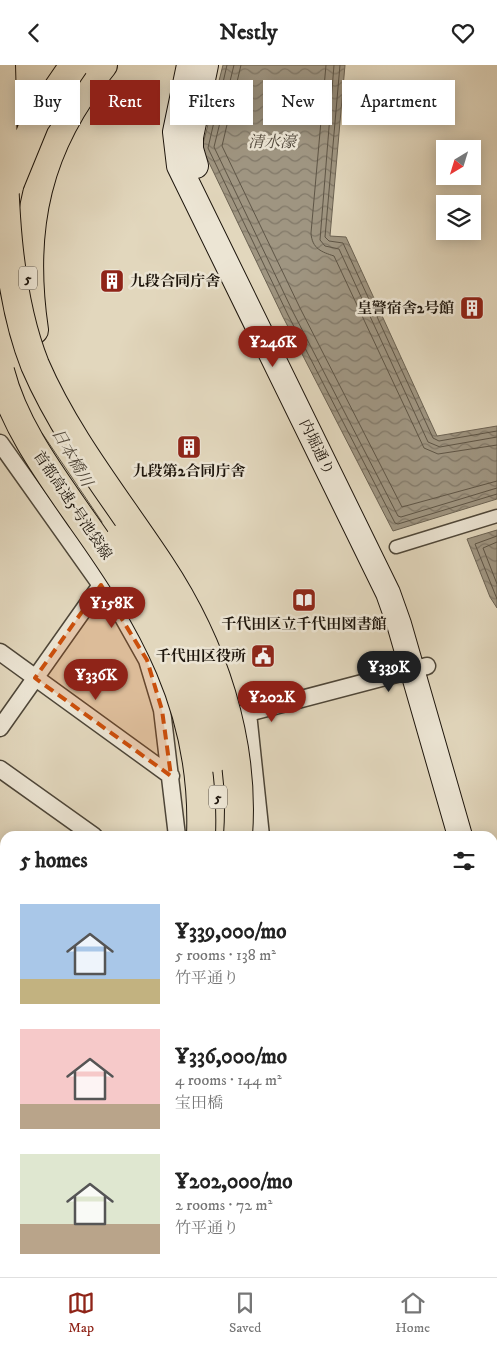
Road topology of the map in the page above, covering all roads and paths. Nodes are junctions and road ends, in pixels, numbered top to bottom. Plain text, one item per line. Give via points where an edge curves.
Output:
1 (1, 65) edge
2 (9, 65) edge
3 (74, 65) edge
4 (103, 65) edge
5 (189, 65) edge
6 (206, 65) edge
7 (4, 151) junction
8 (0, 371) edge
9 (0, 443) edge
10 (110, 492) junction
11 (497, 516) edge
12 (396, 547) dead end
13 (101, 585) junction
14 (0, 653) edge
15 (420, 668) junction
16 (35, 678) junction
17 (244, 714) junction
18 (169, 727) junction
19 (0, 728) edge
20 (0, 769) edge
21 (171, 776) junction
22 (87, 831) edge
23 (176, 831) edge
24 (201, 831) edge
25 (218, 831) edge
26 (238, 831) edge
27 (260, 831) edge
28 (459, 831) edge
29 (473, 831) edge

1 - 7 highway, 5, bridge
2 - 7 highway, bridge
3 - 25 highway, 首都高速5号池袋線 / 5, bridge via 35,122 14,168 8,191 0,262 4,317 21,376 40,415 155,592 190,663 209,723 215,758
4 - 10 highway, 5, bridge via 67,115 43,166 30,229 28,283 34,331 48,377 72,429
5 - 15 main road, 内堀通り via 175,132 179,165 372,559
6 - 15 main road, 内堀通り via 191,137 198,171 385,551 413,618
7 - 10 highway, 5, bridge via 9,269 18,319 55,406
8 - 24 highway, 首都高速5号池袋線 / 5, bridge via 27,436 133,593 174,673 196,759
9 - 13 street
10 - 26 highway, 5, bridge via 177,593 209,656 223,698 232,741
11 - 12 street
13 - 16 street
13 - 18 street via 148,660
14 - 16 street
15 - 17 street
15 - 28 main road, 内堀通り
15 - 29 main road, 内堀通り
16 - 19 street
16 - 21 street
17 - 18 street, bridge
17 - 27 street
18 - 21 street
20 - 22 street
21 - 23 street

